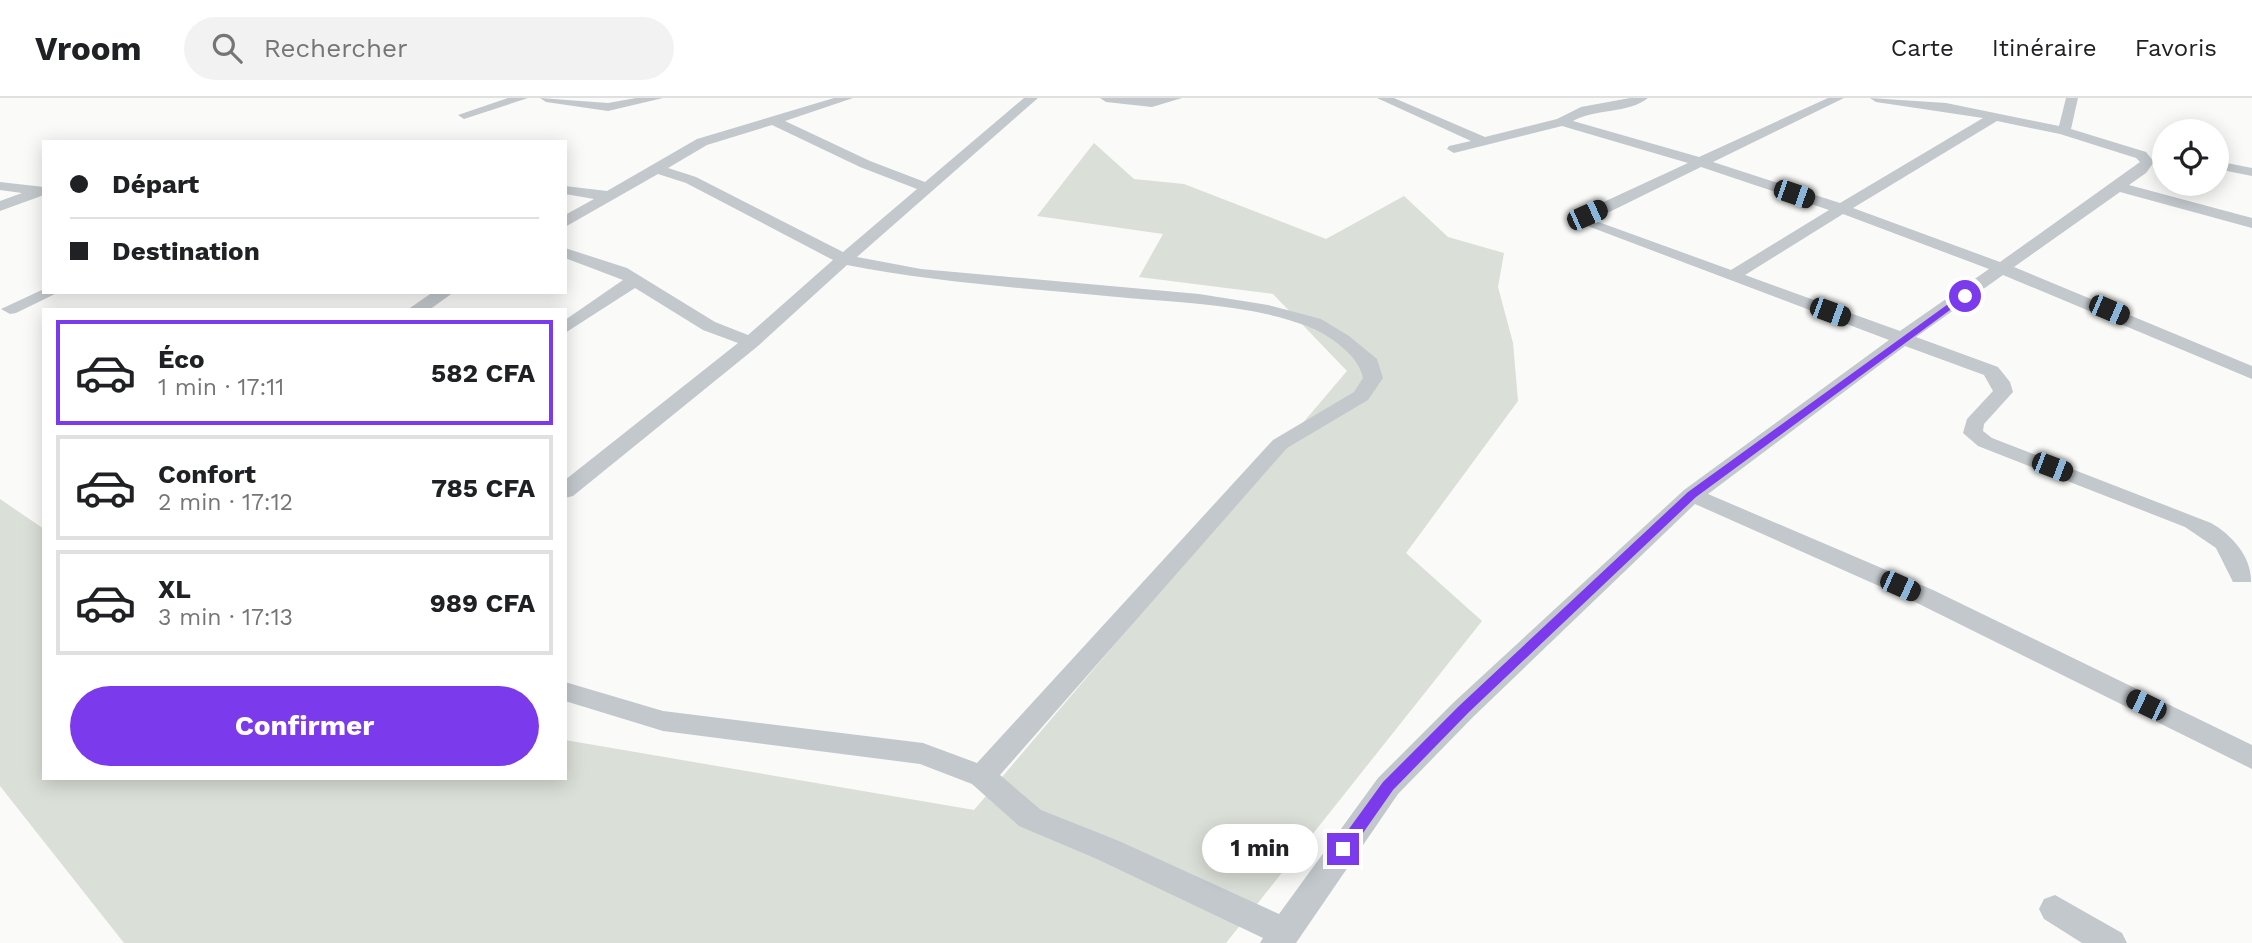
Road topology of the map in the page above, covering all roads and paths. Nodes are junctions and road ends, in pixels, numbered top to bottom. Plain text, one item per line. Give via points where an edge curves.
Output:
1 (522, 98) edge
2 (546, 98) edge
3 (657, 98) edge
4 (847, 98) edge
5 (1031, 98) edge
6 (1106, 98) edge
7 (1176, 98) edge
8 (1382, 98) edge
9 (1642, 98) edge
10 (1876, 98) edge
11 (2073, 98) edge
12 (1830, 99) edge
13 (1947, 103) edge
14 (464, 115) dead end
15 (1995, 117) junction
16 (772, 120) junction
17 (1562, 122) junction
18 (2063, 131) junction
19 (1483, 141) junction
20 (1454, 149) dead end
21 (1704, 162) junction
22 (2229, 167) edge
23 (655, 168) junction
24 (2252, 172) edge
25 (0, 186) edge
26 (2119, 187) junction
27 (927, 188) junction
28 (567, 190) edge
29 (42, 191) edge
30 (607, 196) junction
31 (0, 206) edge
32 (1839, 210) junction
33 (567, 221) edge
34 (2252, 223) edge
35 (567, 254) edge
36 (844, 259) junction
37 (2006, 268) junction
38 (1732, 276) junction
39 (635, 280) junction
40 (46, 294) edge
41 (443, 294) edge
42 (419, 308) edge
43 (10, 309) dead end
44 (567, 327) edge
45 (1903, 338) junction
46 (751, 342) junction
47 (2252, 373) edge
48 (567, 489) edge
49 (1692, 495) junction
50 (2242, 577) dead end
51 (567, 692) edge
52 (2252, 758) edge
53 (982, 776) junction
54 (2055, 909) dead end
55 (1280, 938) edge
56 (2110, 943) edge

1 - 14 street
2 - 3 street via 608,107
4 - 16 street
5 - 27 street
6 - 7 street via 1152,103
8 - 19 street
9 - 17 street via 1571,114
10 - 13 street
11 - 18 street
12 - 21 street
13 - 15 street
15 - 18 street
15 - 32 street
16 - 23 street via 702,142
16 - 27 street
17 - 19 street
17 - 21 street
18 - 26 street via 2151,155 2141,170
19 - 20 street
21 - 32 street
21 - 38 street via 1587,215 1585,222
22 - 24 street
23 - 30 street
23 - 36 street via 691,180
25 - 29 street
26 - 34 street
26 - 37 street
27 - 36 street
28 - 30 street
29 - 31 street
30 - 33 street
32 - 37 street
32 - 38 street
35 - 39 street
36 - 46 street
36 - 53 street via 921,274 1199,299 1268,310 1315,323 1370,363 1373,378 1361,397 1280,444
37 - 45 street
37 - 47 street
38 - 45 street
39 - 44 street
39 - 46 street via 709,326
40 - 43 street
41 - 42 street
45 - 49 street
45 - 50 street via 1967,360 1991,371 2000,382 2003,392 1973,423 1973,433 1985,442 2193,522 2225,540
46 - 48 street
49 - 52 street via 1924,596
49 - 55 street via 1388,786
51 - 53 street via 663,721 923,754
53 - 55 street via 1030,818 1120,855
54 - 56 street

